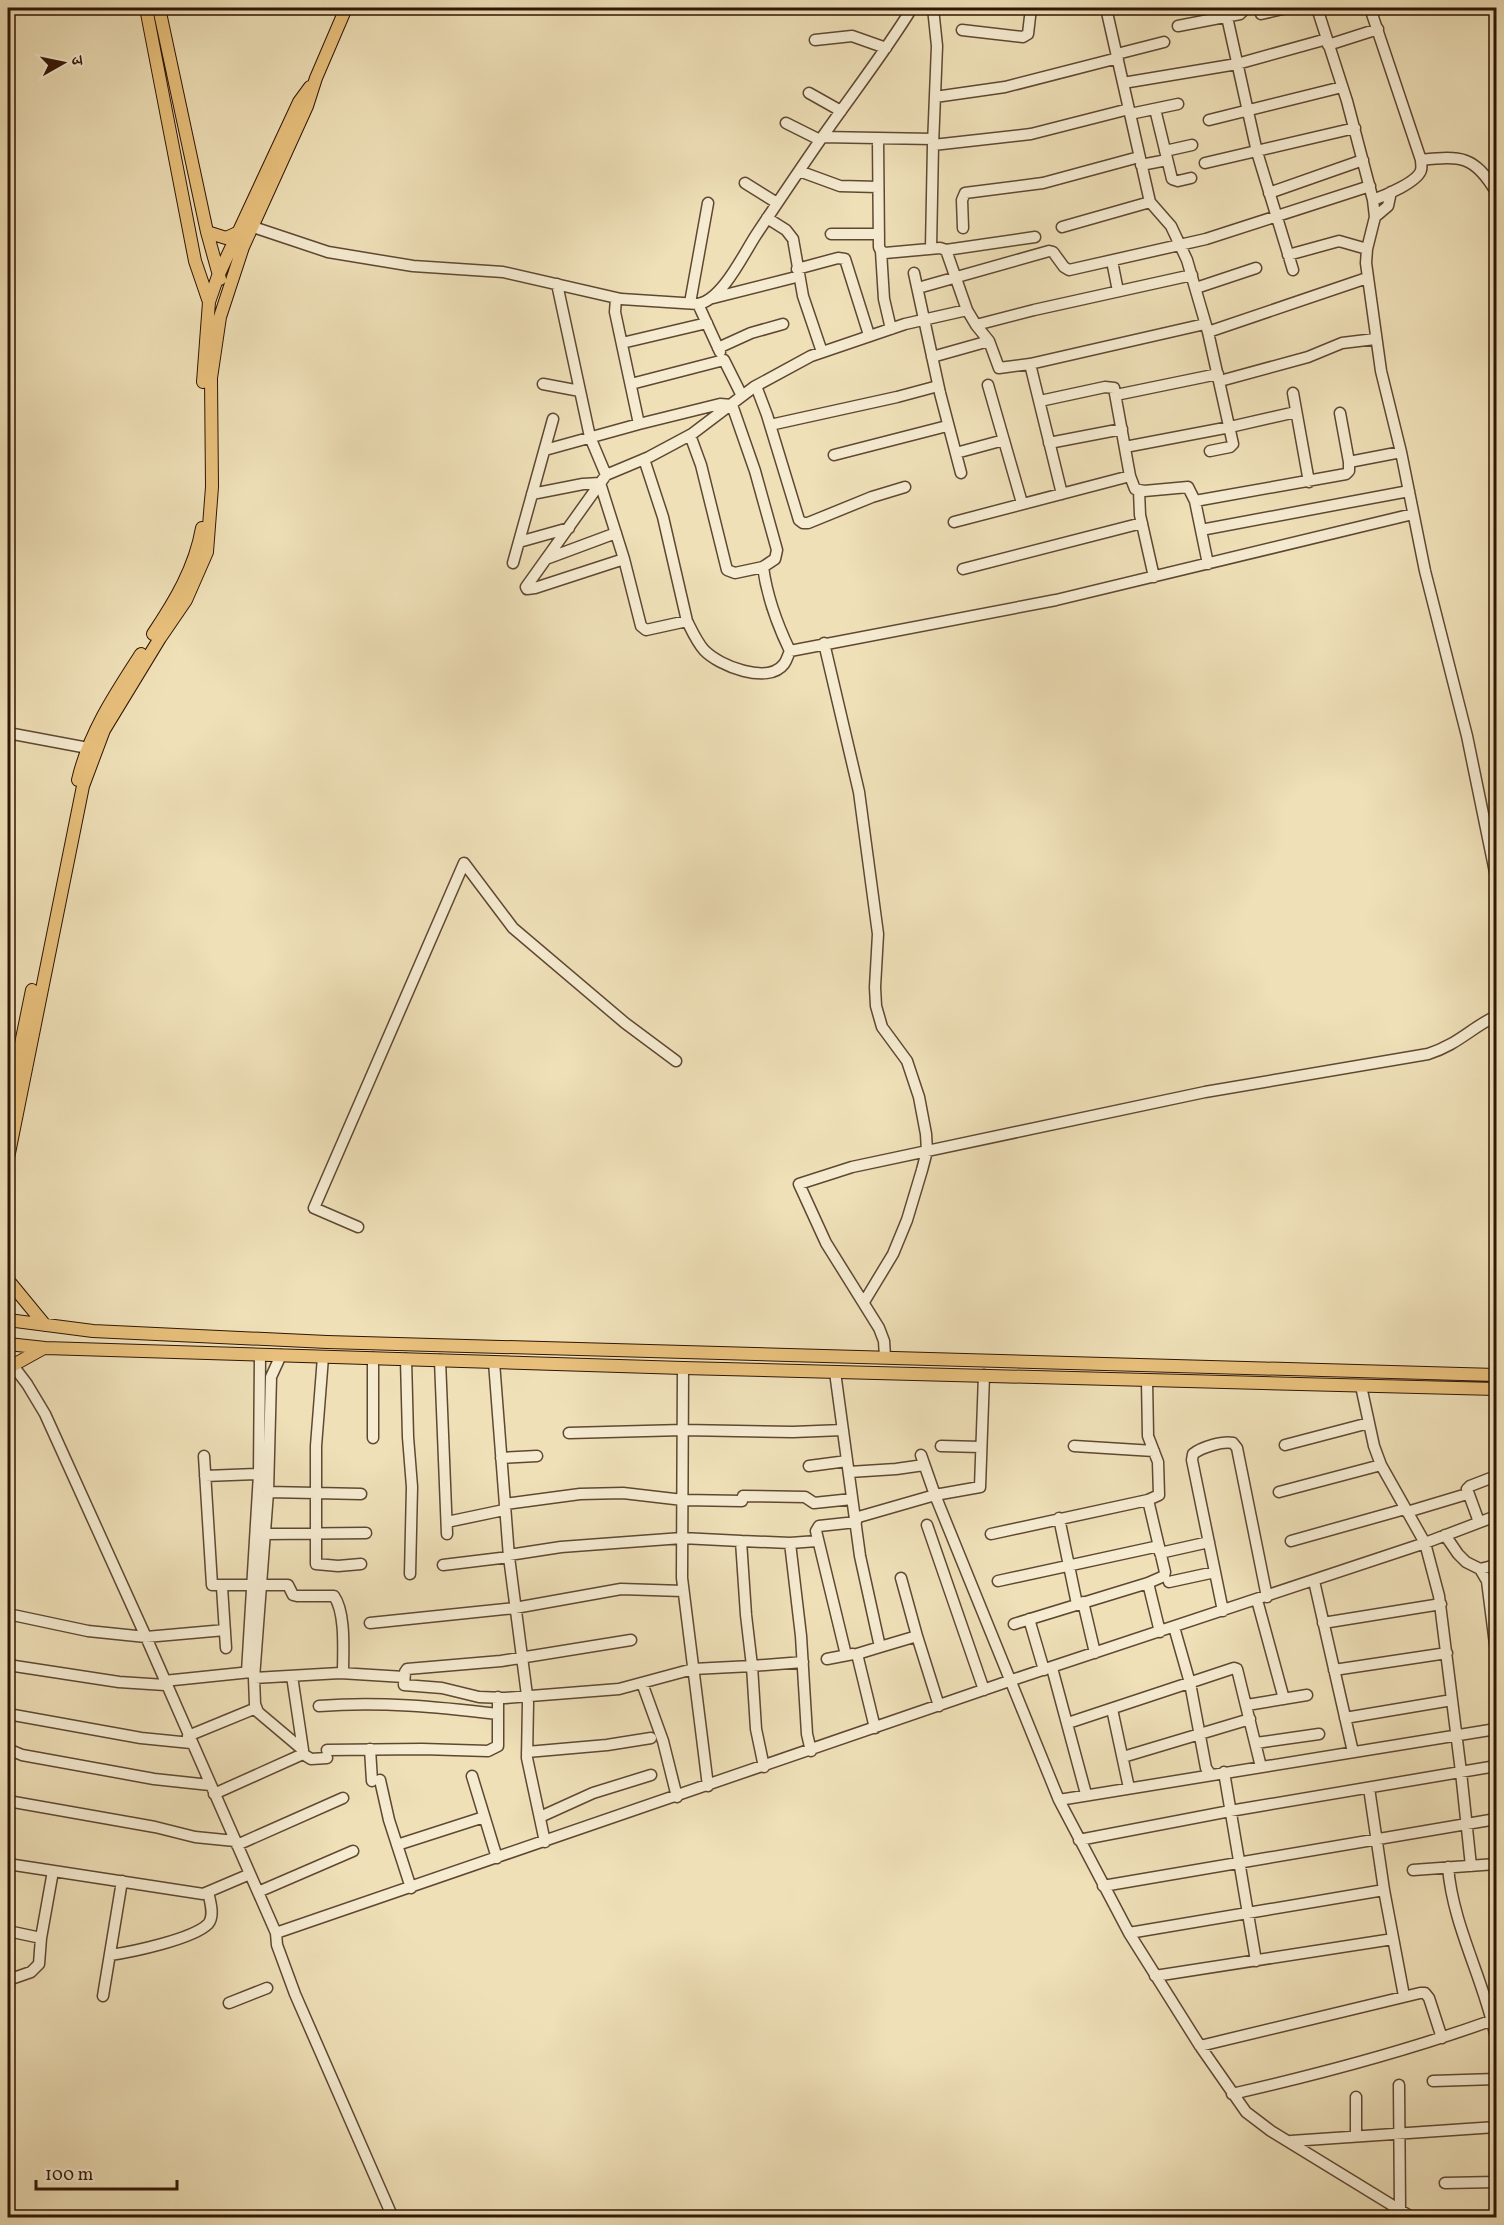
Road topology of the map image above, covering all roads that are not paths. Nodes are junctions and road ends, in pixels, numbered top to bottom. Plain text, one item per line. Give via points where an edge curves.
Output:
1 (346, 8) edge
2 (912, 8) edge
3 (933, 8) edge
4 (1031, 8) edge
5 (1106, 8) edge
6 (1244, 8) edge
7 (1287, 8) edge
8 (1317, 8) edge
9 (1370, 8) edge
10 (153, 9) edge
11 (1261, 14) dead end
12 (1227, 17) junction
13 (1178, 26) dead end
14 (1377, 29) junction
15 (962, 30) dead end
16 (815, 40) dead end
17 (1164, 42) dead end
18 (1327, 42) junction
19 (886, 48) junction
20 (1117, 56) junction
21 (1237, 64) junction
22 (316, 78) junction
23 (1123, 83) junction
24 (1342, 87) junction
25 (809, 93) dead end
26 (935, 97) junction
27 (1178, 104) dead end
28 (1155, 109) junction
29 (842, 111) junction
30 (1248, 111) junction
31 (1129, 112) junction
32 (1209, 120) dead end
33 (786, 123) dead end
34 (1354, 128) junction
35 (821, 138) junction
36 (878, 139) junction
37 (933, 142) junction
38 (1192, 145) dead end
39 (1257, 152) junction
40 (1166, 156) junction
41 (1363, 159) junction
42 (1421, 160) junction
43 (1140, 161) junction
44 (1205, 164) dead end
45 (799, 171) junction
46 (1191, 178) dead end
47 (745, 183) dead end
48 (1370, 186) junction
49 (878, 187) junction
50 (1391, 192) junction
51 (1497, 192) edge
52 (1269, 193) junction
53 (1373, 200) junction
54 (1150, 202) junction
55 (708, 203) dead end
56 (777, 203) junction
57 (1277, 217) junction
58 (1375, 217) junction
59 (767, 218) junction
60 (252, 227) junction
61 (1062, 227) dead end
62 (963, 228) dead end
63 (207, 232) junction
64 (239, 232) junction
65 (831, 234) dead end
66 (879, 234) junction
67 (1035, 237) dead end
68 (1182, 246) junction
69 (931, 248) junction
70 (1367, 249) junction
71 (946, 250) junction
72 (881, 251) junction
73 (1288, 255) junction
74 (1112, 261) junction
75 (1256, 268) dead end
76 (1293, 270) dead end
77 (797, 271) junction
78 (914, 273) dead end
79 (1192, 275) junction
80 (218, 276) junction
81 (957, 277) junction
82 (1367, 278) junction
83 (557, 284) junction
84 (918, 288) junction
85 (1196, 288) junction
86 (1118, 291) junction
87 (228, 294) junction
88 (616, 298) junction
89 (713, 298) junction
90 (208, 302) junction
91 (694, 304) junction
92 (967, 310) junction
93 (220, 316) junction
94 (924, 320) junction
95 (707, 323) junction
96 (783, 324) dead end
97 (976, 326) junction
98 (1207, 328) junction
99 (891, 329) junction
100 (869, 335) junction
101 (1375, 339) junction
102 (989, 341) junction
103 (622, 343) junction
104 (718, 348) junction
105 (822, 352) junction
106 (932, 357) junction
107 (724, 360) junction
108 (1030, 363) junction
109 (1219, 378) junction
110 (543, 384) dead end
111 (631, 384) junction
112 (988, 385) dead end
113 (756, 386) junction
114 (938, 386) junction
115 (580, 391) junction
116 (1293, 393) dead end
117 (1116, 395) junction
118 (742, 396) junction
119 (1040, 401) junction
120 (732, 405) junction
121 (1296, 412) junction
122 (1340, 413) dead end
123 (553, 419) dead end
124 (639, 424) junction
125 (770, 425) junction
126 (947, 426) junction
127 (1230, 428) junction
128 (1122, 429) junction
129 (690, 435) junction
130 (591, 437) junction
131 (1004, 440) junction
132 (1049, 443) junction
133 (1125, 447) junction
134 (545, 450) junction
135 (1210, 451) dead end
136 (1401, 452) junction
137 (956, 453) junction
138 (834, 455) dead end
139 (644, 459) junction
140 (1349, 462) junction
141 (961, 473) dead end
142 (1130, 476) junction
143 (603, 479) junction
144 (1309, 482) junction
145 (905, 487) dead end
146 (1139, 491) junction
147 (1409, 491) junction
148 (532, 494) junction
149 (1062, 494) junction
150 (1195, 501) junction
151 (1023, 503) junction
152 (1413, 513) junction
153 (954, 522) dead end
154 (1142, 523) junction
155 (569, 528) junction
156 (1201, 530) junction
157 (615, 533) junction
158 (519, 542) junction
159 (545, 559) junction
160 (624, 559) junction
161 (513, 563) dead end
162 (1208, 564) junction
163 (763, 567) junction
164 (963, 569) dead end
165 (1154, 577) junction
166 (687, 621) junction
167 (824, 643) junction
168 (790, 651) junction
169 (8, 734) edge
170 (88, 748) junction
171 (1497, 877) edge
172 (1497, 1016) edge
173 (676, 1060) dead end
174 (8, 1107) edge
175 (927, 1151) junction
176 (8, 1158) edge
177 (358, 1227) dead end
178 (8, 1280) edge
179 (864, 1302) junction
180 (8, 1320) edge
181 (45, 1325) junction
182 (8, 1344) edge
183 (45, 1348) junction
184 (260, 1354) junction
185 (281, 1355) junction
186 (323, 1357) junction
187 (373, 1358) junction
188 (885, 1358) junction
189 (406, 1359) junction
190 (440, 1360) junction
191 (494, 1362) junction
192 (9, 1364) edge
193 (683, 1368) junction
194 (835, 1372) junction
195 (984, 1375) junction
196 (1497, 1375) edge
197 (1147, 1380) junction
198 (1361, 1386) junction
199 (1497, 1389) edge
200 (1369, 1423) junction
201 (683, 1430) junction
202 (843, 1430) junction
203 (568, 1433) dead end
204 (373, 1437) dead end
205 (1285, 1445) dead end
206 (941, 1446) dead end
207 (1074, 1446) dead end
208 (981, 1447) junction
209 (1154, 1450) junction
210 (204, 1456) dead end
211 (537, 1456) dead end
212 (501, 1458) junction
213 (1381, 1465) junction
214 (809, 1466) dead end
215 (848, 1467) junction
216 (259, 1474) junction
217 (205, 1476) junction
218 (1497, 1476) edge
219 (268, 1492) junction
220 (1279, 1492) dead end
221 (316, 1493) junction
222 (361, 1494) dead end
223 (1467, 1494) junction
224 (935, 1495) junction
225 (852, 1498) junction
226 (683, 1500) junction
227 (1148, 1500) junction
228 (505, 1504) junction
229 (1406, 1511) junction
230 (1497, 1516) edge
231 (1059, 1518) junction
232 (855, 1520) junction
233 (1479, 1522) junction
234 (927, 1525) dead end
235 (366, 1533) dead end
236 (265, 1534) junction
237 (317, 1534) junction
238 (991, 1534) dead end
239 (1445, 1534) junction
240 (682, 1538) junction
241 (741, 1541) junction
242 (817, 1541) junction
243 (1291, 1541) dead end
244 (1209, 1542) junction
245 (790, 1543) junction
246 (1425, 1544) junction
247 (1160, 1550) junction
248 (509, 1556) junction
249 (361, 1564) dead end
250 (443, 1565) dead end
251 (1069, 1565) junction
252 (1497, 1565) edge
253 (1480, 1569) junction
254 (1215, 1572) junction
255 (410, 1574) dead end
256 (901, 1578) dead end
257 (998, 1581) dead end
258 (1314, 1581) junction
259 (1169, 1582) dead end
260 (1148, 1583) junction
261 (222, 1587) junction
262 (255, 1590) junction
263 (1492, 1590) edge
264 (683, 1591) junction
265 (1262, 1598) junction
266 (1080, 1603) junction
267 (1440, 1604) junction
268 (515, 1608) junction
269 (1223, 1611) junction
270 (8, 1614) edge
271 (1029, 1619) junction
272 (370, 1623) dead end
273 (1323, 1623) junction
274 (1014, 1624) dead end
275 (1174, 1628) junction
276 (225, 1630) junction
277 (1160, 1632) junction
278 (917, 1636) junction
279 (146, 1637) junction
280 (631, 1640) dead end
281 (880, 1647) junction
282 (226, 1648) dead end
283 (1497, 1652) edge
284 (1095, 1653) junction
285 (1447, 1653) junction
286 (851, 1654) junction
287 (522, 1658) junction
288 (828, 1659) dead end
289 (803, 1662) junction
290 (8, 1665) edge
291 (752, 1666) junction
292 (1048, 1669) junction
293 (693, 1670) junction
294 (1334, 1670) junction
295 (343, 1673) junction
296 (252, 1674) junction
297 (292, 1676) junction
298 (404, 1681) junction
299 (1010, 1682) junction
300 (164, 1683) junction
301 (642, 1683) junction
302 (1190, 1683) junction
303 (984, 1690) junction
304 (1307, 1695) dead end
305 (527, 1696) junction
306 (498, 1697) junction
307 (1284, 1699) junction
308 (1452, 1700) junction
309 (403, 1704) junction
310 (1247, 1705) junction
311 (939, 1706) junction
312 (318, 1707) dead end
313 (256, 1708) junction
314 (1112, 1708) junction
315 (8, 1714) edge
316 (498, 1714) junction
317 (1250, 1719) junction
318 (1345, 1719) junction
319 (1068, 1723) junction
320 (875, 1728) junction
321 (1497, 1729) edge
322 (1199, 1734) junction
323 (1319, 1734) dead end
324 (1457, 1736) junction
325 (651, 1738) dead end
326 (190, 1739) junction
327 (1256, 1743) junction
328 (8, 1749) edge
329 (370, 1749) junction
330 (811, 1751) junction
331 (303, 1752) junction
332 (527, 1752) junction
333 (1353, 1752) junction
334 (1123, 1757) junction
335 (1497, 1766) edge
336 (764, 1767) junction
337 (1261, 1767) junction
338 (1461, 1772) junction
339 (1224, 1773) junction
340 (651, 1775) dead end
341 (1211, 1775) junction
342 (472, 1776) dead end
343 (708, 1786) junction
344 (1129, 1788) junction
345 (1369, 1788) junction
346 (212, 1789) junction
347 (1086, 1794) junction
348 (677, 1797) junction
349 (343, 1798) dead end
350 (1059, 1800) junction
351 (8, 1801) edge
352 (1230, 1811) junction
353 (484, 1817) junction
354 (540, 1817) junction
355 (1497, 1820) edge
356 (1467, 1825) junction
357 (1376, 1838) junction
358 (1078, 1840) junction
359 (545, 1842) junction
360 (236, 1843) junction
361 (397, 1845) junction
362 (353, 1851) dead end
363 (497, 1858) junction
364 (1239, 1862) junction
365 (8, 1864) edge
366 (1497, 1864) edge
367 (1471, 1866) junction
368 (1448, 1867) junction
369 (1413, 1870) dead end
370 (53, 1871) junction
371 (250, 1874) junction
372 (122, 1881) junction
373 (1103, 1886) junction
374 (411, 1888) junction
375 (1384, 1890) junction
376 (208, 1892) junction
377 (258, 1892) junction
378 (1249, 1912) junction
379 (8, 1931) edge
380 (1129, 1933) junction
381 (276, 1934) junction
382 (41, 1938) junction
383 (1393, 1939) junction
384 (110, 1955) junction
385 (1256, 1960) junction
386 (1155, 1976) junction
387 (8, 1980) edge
388 (267, 1988) dead end
389 (103, 1996) dead end
390 (1404, 1996) junction
391 (229, 2003) dead end
392 (1493, 2005) edge
393 (1493, 2020) junction
394 (1442, 2038) junction
395 (1497, 2038) edge
396 (1200, 2046) junction
397 (1497, 2079) edge
398 (1433, 2081) dead end
399 (1399, 2085) dead end
400 (1232, 2094) junction
401 (1356, 2097) dead end
402 (1497, 2127) edge
403 (1401, 2133) junction
404 (1356, 2136) junction
405 (1290, 2141) junction
406 (1497, 2182) edge
407 (1445, 2183) dead end
408 (1400, 2210) junction
409 (393, 2217) edge
410 (1413, 2217) edge

1 - 22 main road
2 - 19 street
3 - 26 street via 937,46
4 - 15 street via 1030,28 1023,36
5 - 20 street
6 - 12 street via 1240,14
7 - 11 street
8 - 18 street
9 - 14 street
10 - 63 main road
10 - 90 main road via 195,261
12 - 13 street
12 - 21 street
14 - 18 street
14 - 42 street
16 - 19 street via 852,36
17 - 20 street
18 - 21 street
18 - 24 street
19 - 29 street
20 - 23 street
20 - 26 street via 1005,87
21 - 23 street
21 - 30 street
22 - 60 main road via 308,106
22 - 64 main road via 299,102
23 - 31 street
24 - 30 street
24 - 34 street
25 - 29 street
26 - 37 street
27 - 28 street
28 - 31 street
28 - 40 street
29 - 35 street
30 - 32 street
30 - 39 street
31 - 37 street via 1031,134
31 - 43 street
33 - 35 street
34 - 39 street
34 - 41 street
35 - 36 street
35 - 45 street
36 - 37 street
36 - 49 street
37 - 69 street
38 - 40 street
39 - 44 street
39 - 52 street
40 - 43 street
40 - 46 street via 1172,179
41 - 48 street
41 - 52 street
42 - 50 street via 1418,175
42 - 51 street via 1465,160 1487,175
43 - 54 street
43 - 62 street via 1054,181 965,193
45 - 49 street via 840,186
45 - 56 street
47 - 56 street
48 - 53 street
48 - 57 street
49 - 66 street
50 - 53 street
50 - 58 street via 1388,206
52 - 57 street
53 - 58 street
54 - 61 street
54 - 68 street via 1172,226
55 - 91 street
56 - 59 street
57 - 68 street
57 - 73 street
58 - 70 street
59 - 77 street via 790,233
59 - 89 street
60 - 83 street via 328,252 413,267 503,272
60 - 87 main road
63 - 64 main road via 226,237
63 - 80 main road
64 - 80 main road
65 - 66 street
66 - 72 street
67 - 71 street
68 - 74 street
68 - 79 street
69 - 71 street
69 - 72 street
70 - 73 street via 1339,241
70 - 82 street
71 - 81 street
72 - 99 street via 884,298
73 - 76 street
74 - 81 street via 1069,270 1049,251
74 - 86 street
75 - 85 street
77 - 89 street via 798,276 792,278
77 - 100 street via 845,259
77 - 105 street
78 - 84 street
79 - 85 street
79 - 86 street
80 - 87 main road
80 - 90 main road
81 - 84 street
81 - 92 street
82 - 98 street
82 - 101 street
83 - 88 street
83 - 115 street
84 - 94 street
85 - 98 street
86 - 97 street
87 - 93 main road
88 - 91 street
88 - 103 street
89 - 91 street
90 - 93 main road
90 - 170 main road via 201,536 192,568 110,703
91 - 95 street
92 - 94 street
92 - 97 street
93 - 176 main road via 211,378 212,487 207,552 186,600 104,730 83,786
94 - 99 street
94 - 106 street
95 - 103 street
95 - 104 street
96 - 104 street
97 - 102 street
98 - 108 street
98 - 109 street
99 - 100 street
100 - 105 street
101 - 109 street via 1342,344 1308,357
101 - 136 street
102 - 106 street
102 - 108 street via 999,368
103 - 111 street
104 - 107 street
105 - 113 street
106 - 114 street
107 - 111 street
107 - 118 street
108 - 119 street
109 - 117 street
109 - 127 street
110 - 115 street
111 - 124 street
112 - 131 street
113 - 118 street
113 - 125 street
114 - 125 street
114 - 126 street
115 - 130 street
116 - 121 street
117 - 119 street via 1110,387
117 - 128 street
118 - 120 street
119 - 132 street
120 - 124 street via 720,404
120 - 129 street
120 - 163 street via 777,550 775,560
121 - 127 street
121 - 144 street
122 - 140 street
123 - 134 street
124 - 130 street
125 - 145 street via 803,523
126 - 137 street
126 - 138 street
127 - 133 street
127 - 135 street via 1233,444
128 - 132 street
128 - 133 street
129 - 139 street
129 - 163 street via 728,570 735,573
130 - 134 street
130 - 143 street
131 - 137 street
131 - 151 street
132 - 149 street
133 - 142 street
134 - 148 street
136 - 140 street
136 - 147 street
137 - 141 street
139 - 143 street
139 - 166 street via 663,517
140 - 144 street via 1346,474
142 - 146 street
142 - 149 street
143 - 148 street
143 - 155 street
143 - 157 street
144 - 150 street
146 - 150 street via 1188,487
146 - 154 street
147 - 152 street
147 - 156 street
148 - 158 street
149 - 151 street
150 - 156 street
151 - 153 street
152 - 162 street
152 - 171 street
154 - 164 street
154 - 165 street
155 - 158 street
155 - 159 street
156 - 162 street
157 - 159 street
157 - 160 street
158 - 161 street
159 - 160 street via 527,589
160 - 166 street via 641,626 646,630
162 - 165 street
163 - 168 street via 779,628
165 - 167 street via 1056,600
166 - 168 street via 704,650 739,670 772,672 784,665
167 - 168 street
167 - 175 street via 860,792 878,934 876,1006 882,1027 908,1061 915,1080
169 - 170 street
170 - 174 main road via 53,885
172 - 175 street via 1458,1042 1428,1054 1205,1092
173 - 177 street via 625,1023 513,928 464,863 314,1208
175 - 179 street via 893,1254
175 - 179 street via 852,1167 798,1184 826,1243
178 - 181 main road
179 - 188 street via 884,1341
180 - 181 main road
181 - 188 main road via 93,1331 327,1342
182 - 183 main road
183 - 184 main road
183 - 192 main road
184 - 185 main road
184 - 216 street
185 - 186 main road
185 - 219 street via 271,1377
186 - 187 main road
186 - 221 street
187 - 189 main road
187 - 204 street
188 - 196 main road
189 - 190 main road
189 - 255 street via 412,1487
190 - 191 main road
190 - 228 street via 447,1528 504,1510
191 - 193 main road
191 - 212 street
192 - 279 street via 45,1414
193 - 194 main road
193 - 201 street
194 - 195 main road
194 - 202 street
195 - 197 main road
195 - 208 street
197 - 198 main road
197 - 209 street via 1148,1436
198 - 199 main road
198 - 200 street
200 - 205 street
200 - 213 street
201 - 202 street
201 - 203 street
201 - 226 street
202 - 215 street
206 - 208 street
207 - 209 street
208 - 224 street via 980,1486
209 - 227 street via 1160,1489 1159,1495
210 - 217 street
211 - 212 street
212 - 228 street
213 - 220 street
213 - 229 street
214 - 215 street
215 - 224 street via 896,1469 922,1460
215 - 225 street
216 - 217 street
216 - 262 street
217 - 261 street via 211,1581
218 - 223 street via 1470,1486
219 - 221 street
219 - 236 street
221 - 222 street
221 - 237 street
223 - 229 street
223 - 233 street
224 - 232 street
224 - 299 street
225 - 226 street via 814,1503 805,1497
225 - 232 street
226 - 228 street via 623,1492
226 - 240 street
227 - 231 street
227 - 247 street
228 - 248 street
229 - 243 street
229 - 246 street
230 - 233 street
231 - 238 street
231 - 251 street
232 - 242 street via 819,1526
232 - 281 street
233 - 239 street
234 - 303 street
235 - 237 street
236 - 237 street
236 - 262 street
237 - 249 street via 316,1564
239 - 246 street
239 - 253 street via 1466,1562
240 - 241 street
240 - 248 street via 561,1547
240 - 264 street
241 - 245 street
241 - 291 street
242 - 245 street
242 - 286 street
244 - 247 street
244 - 254 street
244 - 265 street via 1193,1454 1233,1443 1237,1448
245 - 289 street
246 - 258 street
246 - 267 street
247 - 251 street
247 - 260 street via 1164,1576
248 - 250 street
248 - 268 street
251 - 257 street
251 - 266 street
252 - 253 street
253 - 263 street
254 - 259 street
254 - 269 street
256 - 278 street
258 - 265 street
258 - 273 street
260 - 266 street
260 - 277 street
261 - 262 street
261 - 276 street
262 - 295 street via 288,1585 297,1596 334,1596 341,1619
262 - 296 street
263 - 283 street
264 - 268 street via 621,1589
264 - 293 street
265 - 269 street
265 - 307 street
266 - 271 street
266 - 284 street
267 - 273 street
267 - 285 street
268 - 272 street
268 - 287 street
269 - 275 street
270 - 279 street via 88,1631
271 - 274 street
271 - 292 street
273 - 294 street
275 - 277 street
275 - 302 street
276 - 279 street
276 - 282 street
277 - 284 street
278 - 281 street
278 - 311 street
279 - 300 street
280 - 287 street
281 - 286 street
284 - 292 street
285 - 294 street
285 - 308 street
286 - 288 street
286 - 320 street
287 - 298 street via 407,1669
287 - 305 street
289 - 291 street
289 - 330 street
290 - 300 street via 119,1682
291 - 293 street
291 - 336 street via 756,1729
292 - 299 street
292 - 319 street
293 - 301 street
293 - 343 street
294 - 318 street
295 - 297 street
295 - 298 street
296 - 297 street
296 - 300 street
296 - 313 street
297 - 331 street
298 - 306 street
298 - 309 street
299 - 303 street
299 - 350 street
300 - 326 street
301 - 305 street via 619,1689
301 - 348 street via 663,1741
302 - 310 street via 1237,1669
302 - 314 street
302 - 322 street
303 - 311 street
304 - 307 street
305 - 306 street
305 - 332 street
306 - 316 street
307 - 310 street
308 - 318 street
308 - 324 street
309 - 312 street
309 - 316 street
310 - 317 street
311 - 320 street
313 - 326 street
313 - 331 street
314 - 319 street
314 - 334 street
315 - 326 street via 141,1738
316 - 329 street via 498,1746 488,1751
317 - 322 street
317 - 327 street
318 - 333 street
319 - 347 street
320 - 330 street
321 - 324 street
322 - 334 street
322 - 341 street
323 - 327 street
324 - 333 street
324 - 338 street
325 - 332 street
326 - 346 street
327 - 337 street
328 - 346 street via 22,1755
329 - 331 street via 310,1759
329 - 361 street
330 - 336 street
331 - 346 street
332 - 354 street
333 - 337 street
334 - 344 street
335 - 338 street
336 - 343 street
337 - 339 street
338 - 345 street
338 - 356 street
339 - 341 street
339 - 352 street
340 - 354 street via 593,1793
341 - 344 street
342 - 353 street
343 - 348 street
344 - 347 street
345 - 352 street
345 - 357 street
346 - 360 street
347 - 350 street
348 - 359 street
349 - 360 street
350 - 358 street
351 - 360 street
352 - 358 street
352 - 364 street
353 - 361 street
353 - 363 street
354 - 359 street
355 - 356 street
356 - 357 street
356 - 367 street
357 - 364 street
357 - 375 street
358 - 373 street
359 - 363 street
360 - 371 street
361 - 374 street
362 - 377 street
363 - 374 street
364 - 373 street
364 - 378 street
365 - 370 street
366 - 367 street
367 - 368 street
368 - 369 street
368 - 392 street via 1453,1908
370 - 372 street
370 - 382 street
371 - 376 street
371 - 377 street
372 - 376 street
372 - 384 street
373 - 380 street
374 - 381 street
375 - 378 street
375 - 383 street
376 - 384 street via 208,1924 185,1936
377 - 381 street
378 - 380 street
378 - 385 street
379 - 382 street
380 - 386 street
381 - 409 street via 295,1994
382 - 387 street via 39,1964 31,1972
383 - 385 street
383 - 390 street
384 - 389 street
385 - 386 street
386 - 396 street
388 - 391 street
390 - 394 street via 1425,1993
390 - 396 street
392 - 393 street
393 - 394 street
393 - 395 street
394 - 400 street via 1313,2076
396 - 400 street
397 - 398 street
399 - 403 street
400 - 405 street via 1256,2121
401 - 404 street
402 - 403 street
403 - 404 street
403 - 408 street
404 - 405 street
405 - 408 street
406 - 407 street
408 - 410 street

